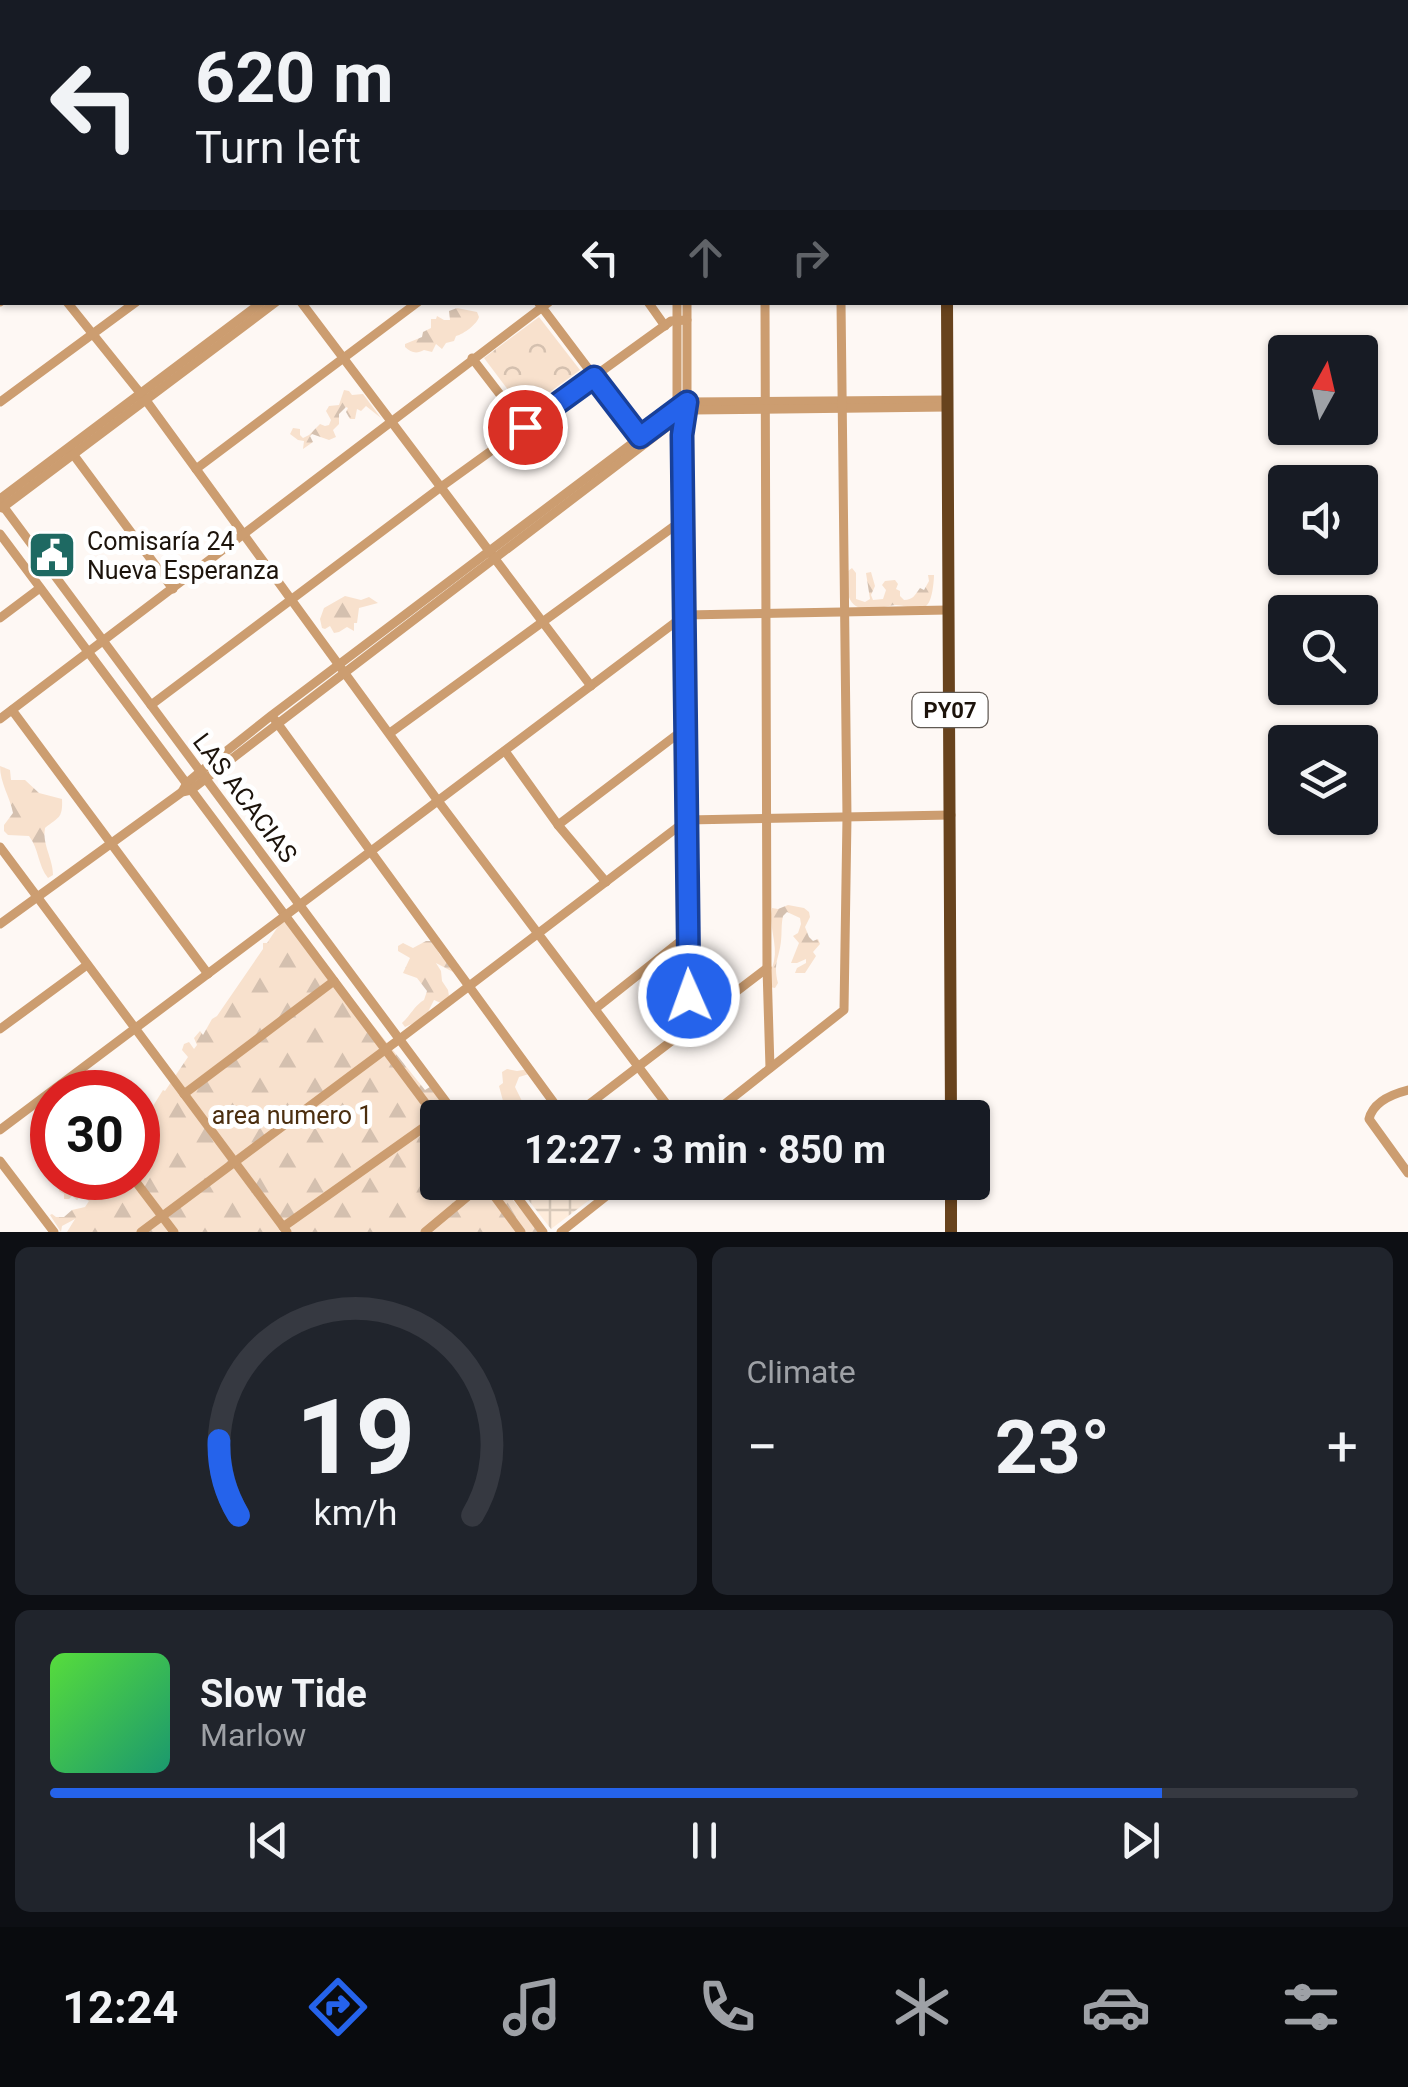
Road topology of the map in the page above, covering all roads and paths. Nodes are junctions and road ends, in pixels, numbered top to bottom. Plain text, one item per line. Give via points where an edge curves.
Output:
1 (68, 305) edge
2 (132, 305) edge
3 (258, 305) edge
4 (272, 305) edge
5 (302, 305) edge
6 (414, 305) edge
7 (542, 305) edge
8 (544, 305) edge
9 (650, 305) edge
10 (678, 305) edge
11 (686, 305) edge
12 (765, 305) edge
13 (841, 305) edge
14 (948, 305) edge
15 (682, 320) junction
16 (665, 326) junction
17 (92, 335) junction
18 (343, 358) junction
19 (473, 359) junction
20 (594, 377) junction
21 (143, 396) junction
22 (0, 402) edge
23 (687, 402) junction
24 (948, 403) junction
25 (766, 404) junction
26 (841, 404) junction
27 (679, 415) junction
28 (391, 423) junction
29 (525, 427) junction
30 (643, 441) junction
31 (70, 451) junction
32 (196, 469) junction
33 (440, 488) junction
34 (1, 504) edge
35 (684, 520) junction
36 (0, 534) edge
37 (244, 535) junction
38 (492, 556) junction
39 (40, 588) junction
40 (172, 590) junction
41 (291, 599) junction
42 (948, 610) junction
43 (767, 612) junction
44 (843, 612) junction
45 (685, 615) junction
46 (0, 618) edge
47 (542, 622) junction
48 (104, 642) junction
49 (88, 654) junction
50 (342, 669) junction
51 (591, 686) junction
52 (151, 706) junction
53 (12, 710) junction
54 (0, 719) edge
55 (274, 719) junction
56 (687, 728) junction
57 (390, 733) junction
58 (504, 751) junction
59 (203, 775) junction
60 (187, 788) junction
61 (438, 801) junction
62 (951, 815) junction
63 (766, 817) junction
64 (847, 817) junction
65 (688, 820) junction
66 (558, 825) junction
67 (110, 843) junction
68 (0, 847) edge
69 (371, 852) junction
70 (606, 882) junction
71 (37, 897) junction
72 (300, 906) junction
73 (285, 916) junction
74 (0, 924) edge
75 (539, 933) junction
76 (688, 936) junction
77 (87, 965) junction
78 (766, 968) junction
79 (208, 974) junction
80 (334, 981) junction
81 (470, 986) junction
82 (595, 1009) junction
83 (690, 1027) junction
84 (135, 1028) junction
85 (0, 1029) edge
86 (401, 1038) junction
87 (384, 1051) junction
88 (638, 1066) junction
89 (770, 1068) junction
90 (79, 1070) edge
91 (1408, 1090) edge
92 (184, 1094) junction
93 (422, 1100) edge
94 (445, 1100) edge
95 (555, 1100) edge
96 (592, 1100) edge
97 (664, 1100) edge
98 (730, 1100) edge
99 (951, 1100) edge
100 (30, 1107) edge
101 (0, 1130) edge
102 (420, 1131) edge
103 (0, 1162) edge
104 (235, 1162) junction
105 (1408, 1174) edge
106 (150, 1200) edge
107 (464, 1200) edge
108 (497, 1200) edge
109 (519, 1200) edge
110 (601, 1200) edge
111 (952, 1200) edge
112 (163, 1216) junction
113 (285, 1229) edge
114 (54, 1232) edge
115 (141, 1232) edge
116 (174, 1232) edge
117 (425, 1232) edge
118 (521, 1232) edge
119 (543, 1232) edge
120 (560, 1232) edge
121 (952, 1232) edge

1 - 17 street
2 - 17 street
3 - 21 street
4 - 21 street
5 - 18 street
6 - 18 street
7 - 19 street
8 - 20 street
9 - 16 street
10 - 15 street
11 - 15 street
12 - 25 street
13 - 26 street
14 - 24 highway, PY07
15 - 16 street
15 - 23 street
15 - 27 street
16 - 20 street
17 - 21 street
17 - 22 street
18 - 28 street
18 - 32 street
19 - 28 street
19 - 29 street
20 - 29 street
20 - 30 street
21 - 31 street
21 - 32 street
23 - 25 street
23 - 27 street
24 - 26 street
24 - 42 highway, PY07
25 - 26 street
25 - 27 street
25 - 43 street
26 - 44 street
27 - 30 street
27 - 35 street
28 - 33 street
28 - 37 street
29 - 33 street
30 - 38 street
31 - 34 street
31 - 40 street
32 - 37 street
33 - 38 street
33 - 41 street
34 - 48 street, LAS ACACIAS
35 - 45 street
35 - 47 street
36 - 39 street, LAS ACACIAS
37 - 40 street
37 - 41 street
38 - 47 street
38 - 50 street
39 - 46 street
39 - 49 street, LAS ACACIAS
40 - 48 street
41 - 50 street
41 - 52 street
42 - 44 street
42 - 62 highway, PY07
43 - 44 street
43 - 45 street
43 - 63 street
44 - 64 street
45 - 51 street
45 - 56 street
47 - 51 street
47 - 57 street
48 - 49 street
48 - 52 street, LAS ACACIAS
49 - 53 street
49 - 60 street, LAS ACACIAS
50 - 55 street
50 - 57 street
51 - 58 street
52 - 59 street, LAS ACACIAS
53 - 54 street
53 - 67 street
55 - 59 street
55 - 69 street
56 - 65 street
56 - 66 street
57 - 61 street
58 - 61 street
58 - 66 street
59 - 60 street
59 - 72 street, LAS ACACIAS
60 - 67 street
60 - 73 street, LAS ACACIAS
61 - 69 street
61 - 75 street
62 - 64 street
62 - 99 highway, PY07
63 - 64 street
63 - 65 street
63 - 78 street
64 - 89 street via 844,1010
65 - 70 street
65 - 76 street
66 - 70 street
67 - 71 street
67 - 79 street
68 - 71 street
69 - 72 street
69 - 81 street
70 - 75 street
71 - 74 street
71 - 77 street
72 - 73 street
72 - 86 street, LAS ACACIAS
73 - 79 street
73 - 80 street, LAS ACACIAS
75 - 81 street
75 - 82 street
76 - 82 street
76 - 83 street
77 - 84 street
77 - 85 street
78 - 83 street
78 - 89 street
79 - 84 street
80 - 87 street, LAS ACACIAS
80 - 92 street
81 - 86 street
81 - 95 street
82 - 88 street
83 - 88 street
84 - 90 street
84 - 92 street
86 - 87 street
86 - 94 street, LAS ACACIAS
87 - 93 street, LAS ACACIAS
87 - 104 street
88 - 96 street
88 - 97 street
89 - 98 street
91 - 105 street via 1376,1106 1369,1119
92 - 104 street
100 - 101 street
102 - 113 street
103 - 114 street
104 - 112 street
104 - 113 street
106 - 112 street
107 - 117 street
108 - 118 street
109 - 119 street
110 - 120 street
111 - 121 highway
112 - 115 street
112 - 116 street

